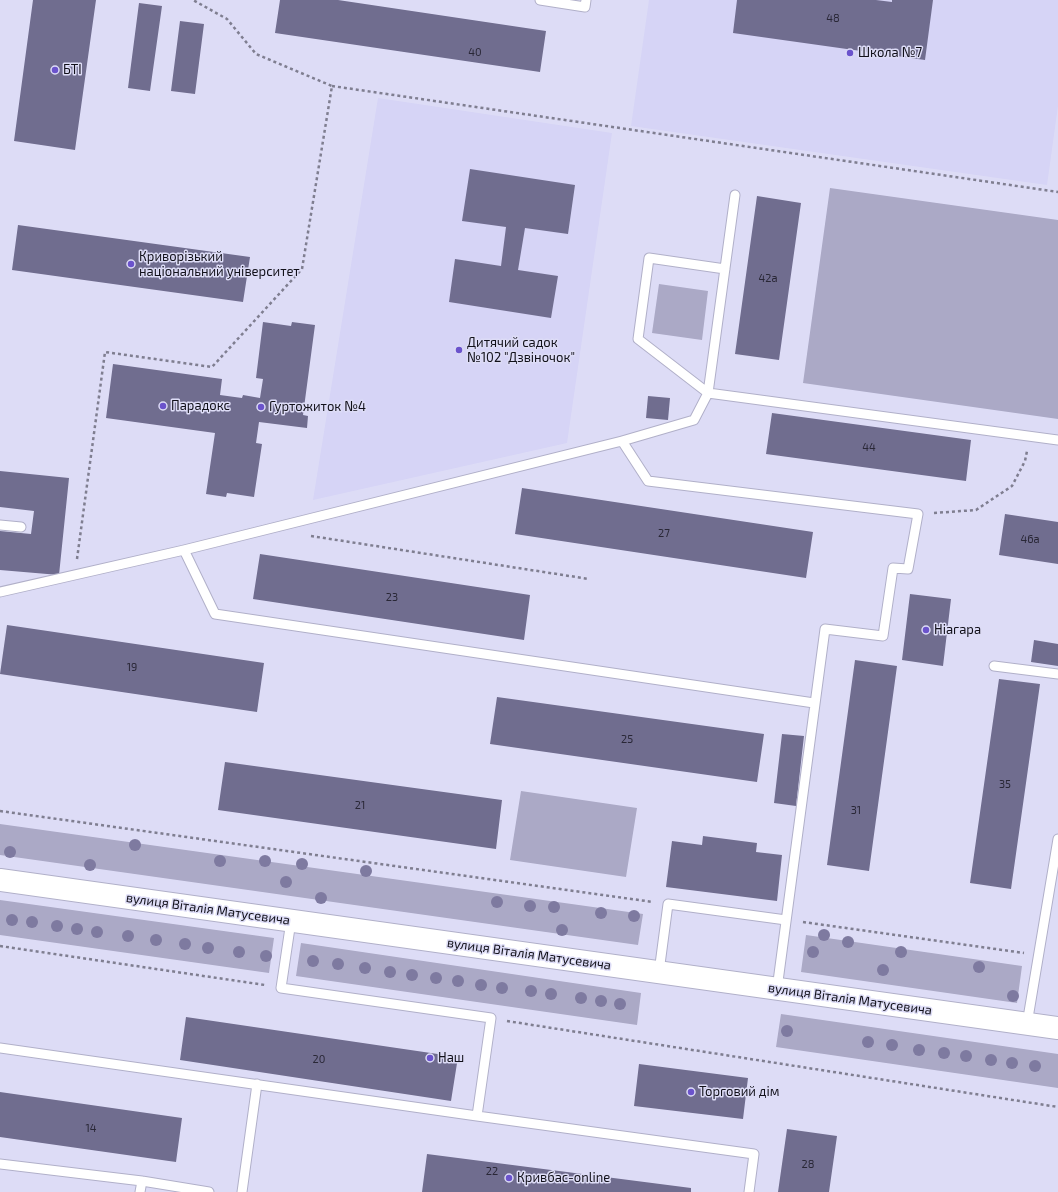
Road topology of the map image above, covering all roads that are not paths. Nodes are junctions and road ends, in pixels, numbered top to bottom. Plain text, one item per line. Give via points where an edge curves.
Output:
1 (540, 0) edge
2 (586, 0) edge
3 (735, 195) dead end
4 (725, 269) junction
5 (708, 393) junction
6 (1058, 440) edge
7 (622, 441) junction
8 (0, 525) edge
9 (21, 527) dead end
10 (184, 550) junction
11 (0, 592) edge
12 (994, 666) dead end
13 (1058, 674) edge
14 (814, 703) junction
15 (1058, 839) edge
16 (0, 880) edge
17 (291, 920) junction
18 (786, 920) junction
19 (658, 972) junction
20 (777, 989) junction
21 (1027, 1024) junction
22 (1058, 1028) edge
23 (0, 1048) edge
24 (257, 1084) junction
25 (477, 1116) junction
26 (0, 1164) edge
27 (142, 1181) junction
28 (140, 1192) edge
29 (209, 1192) edge
30 (242, 1192) edge
31 (749, 1192) edge

1 - 2 lane via 585,7
3 - 4 lane
4 - 5 lane
4 - 5 lane via 649,258 638,339
5 - 6 lane
5 - 7 lane via 694,420
7 - 10 lane
7 - 14 lane via 648,481 918,514 908,569 893,568 883,636 825,629
8 - 9 lane
10 - 11 lane
10 - 14 lane via 215,614
12 - 13 lane
14 - 18 lane
15 - 21 lane
16 - 17 street, вулиця Віталія Матусевича
17 - 19 street, вулиця Віталія Матусевича
17 - 25 lane via 281,988 490,1018
18 - 19 lane via 668,904
18 - 20 lane
19 - 20 street, вулиця Віталія Матусевича
20 - 21 street, вулиця Віталія Матусевича
21 - 22 street, вулиця Віталія Матусевича
23 - 24 lane
24 - 25 lane
24 - 30 lane
25 - 31 lane via 754,1154
26 - 27 lane
27 - 28 lane
27 - 29 lane

